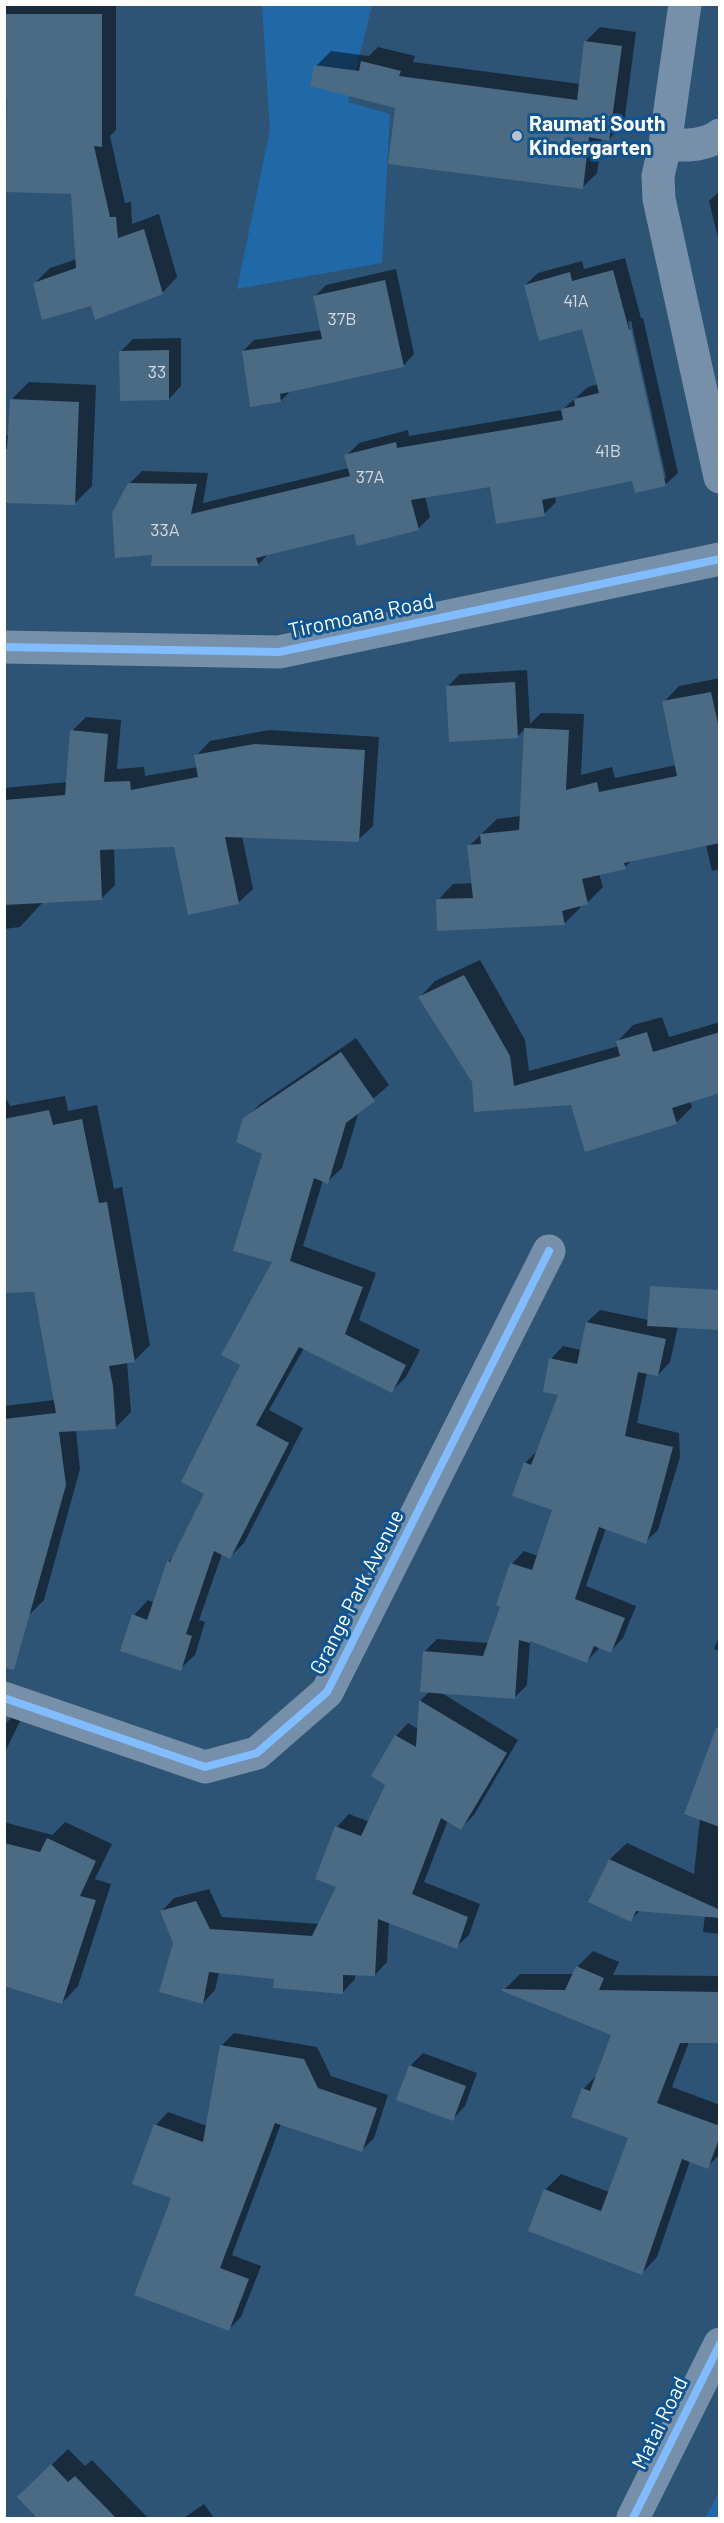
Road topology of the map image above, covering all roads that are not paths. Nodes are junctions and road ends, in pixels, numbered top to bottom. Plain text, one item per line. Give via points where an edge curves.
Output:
1 (685, 4) edge
2 (720, 135) edge
3 (665, 145) junction
4 (720, 477) edge
5 (720, 559) edge
6 (4, 647) edge
7 (549, 1251) dead end
8 (4, 1698) edge
9 (720, 2344) edge
10 (633, 2518) edge

1 - 3 street
2 - 3 street via 712,141 686,146
3 - 4 street via 658,176 659,199
5 - 6 street, Tiromoana Road via 279,652
7 - 8 street, Grange Park Avenue via 327,1692 257,1753 205,1767
9 - 10 street, Matai Road

